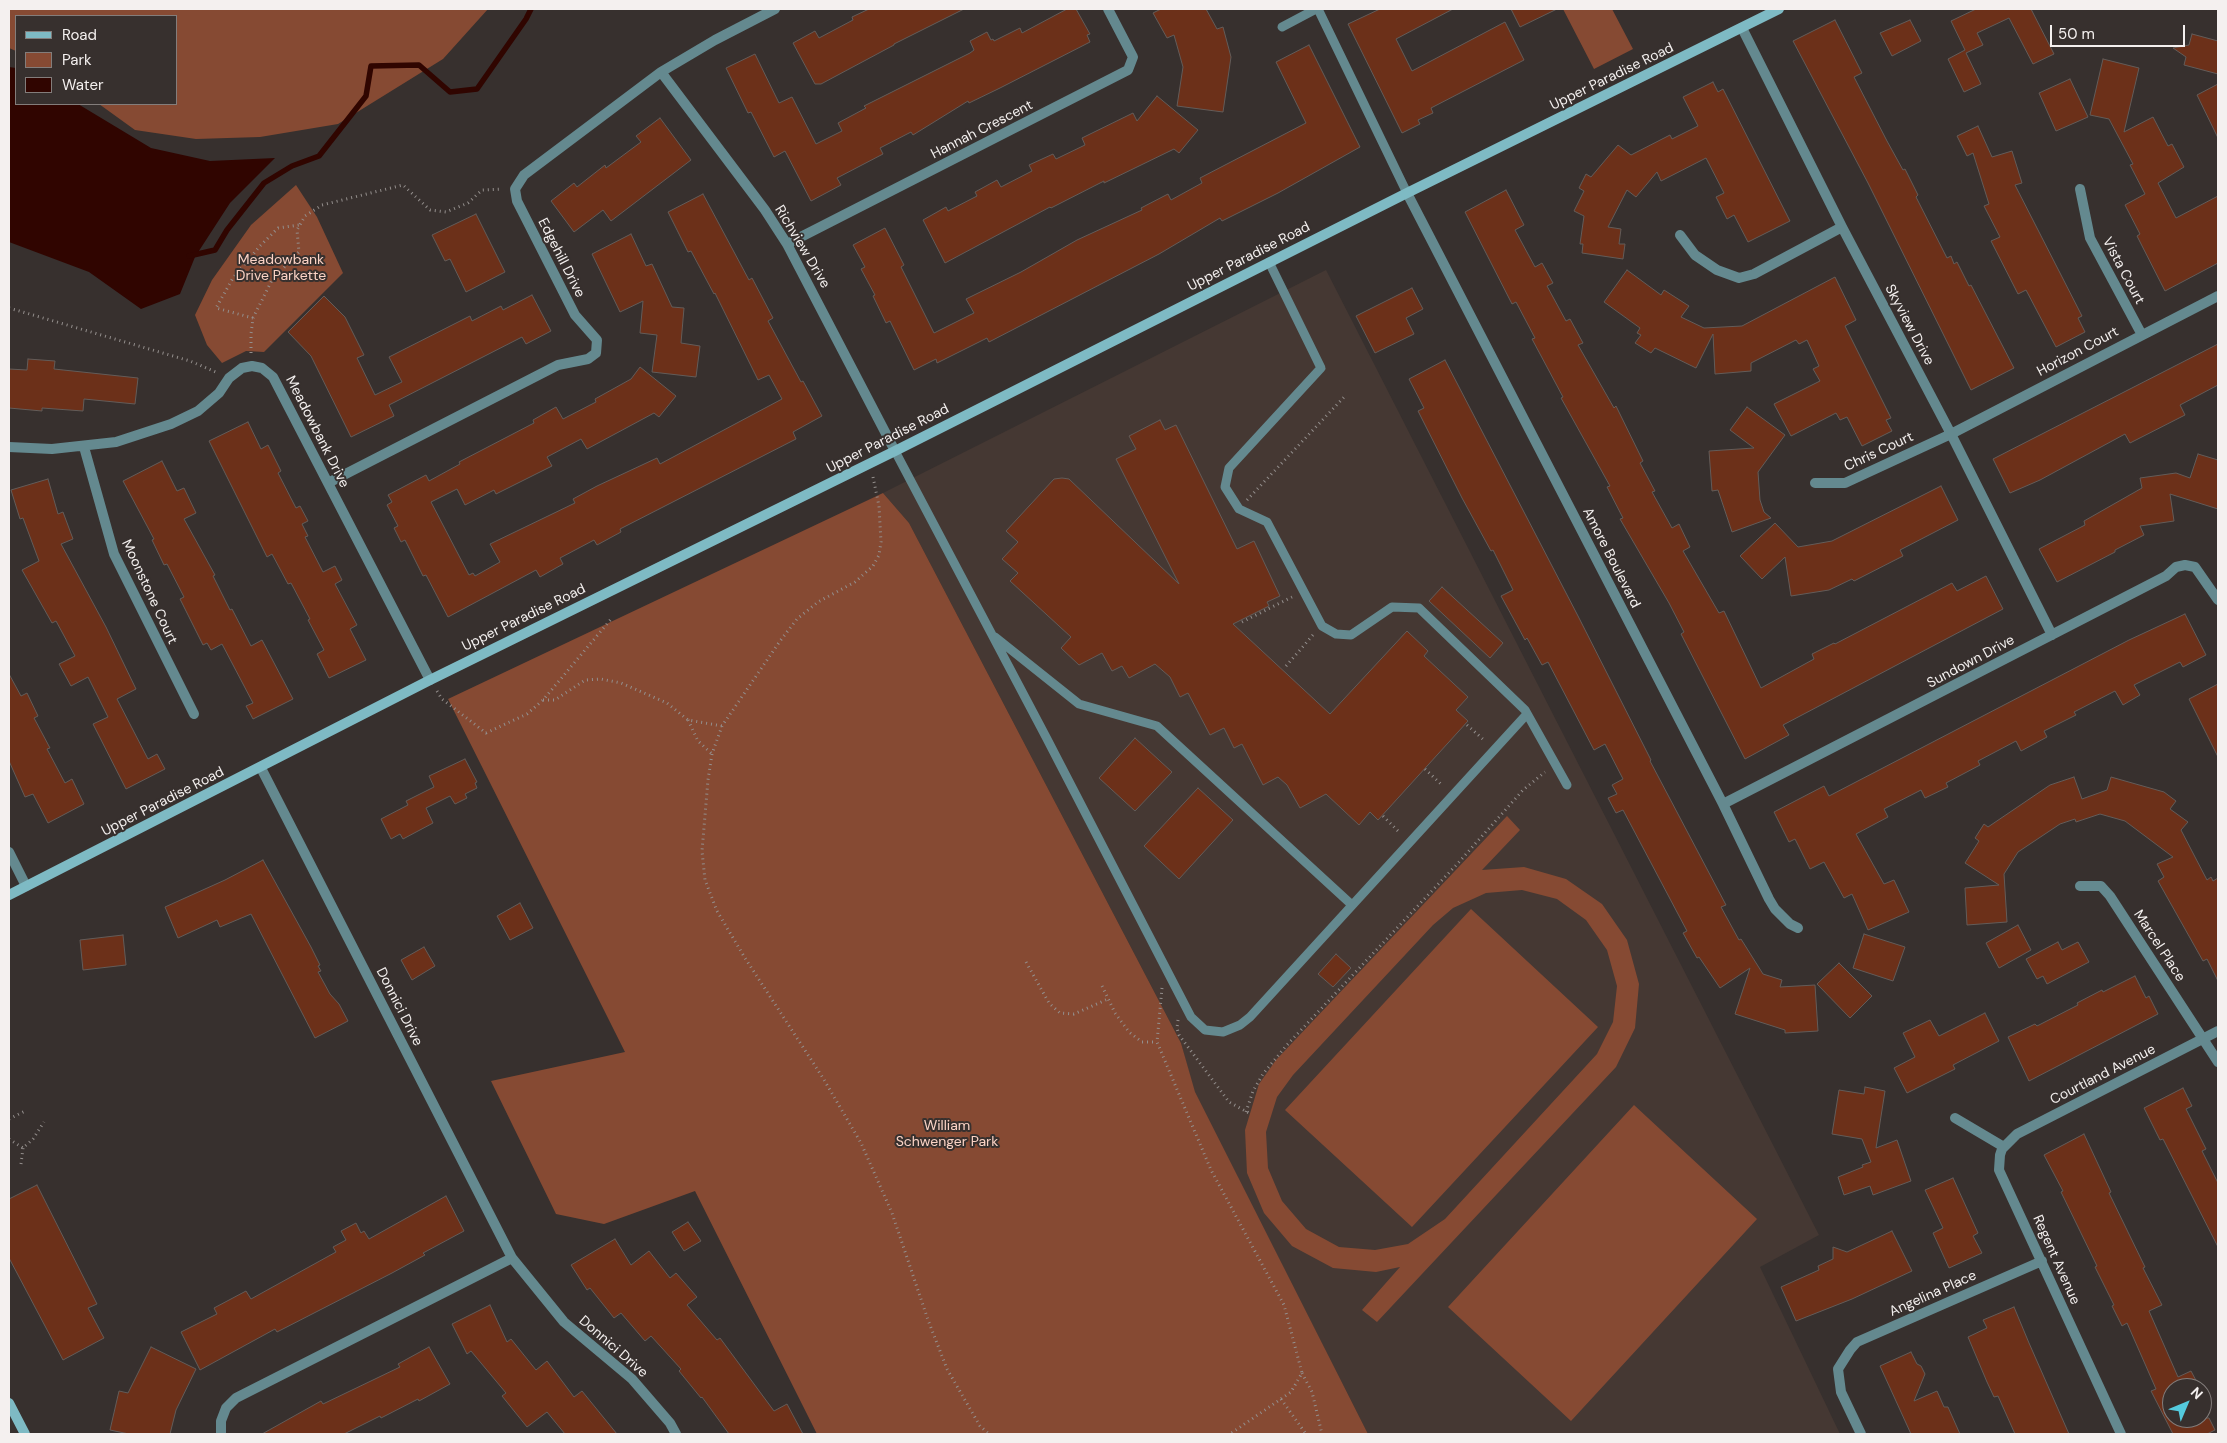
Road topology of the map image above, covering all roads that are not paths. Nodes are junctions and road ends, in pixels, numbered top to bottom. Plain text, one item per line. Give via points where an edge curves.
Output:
1 (775, 9) edge
2 (1108, 9) edge
3 (1317, 9) edge
4 (1779, 9) edge
5 (1282, 27) dead end
6 (1742, 28) junction
7 (661, 72) junction
8 (2080, 189) dead end
9 (1407, 193) junction
10 (1842, 227) junction
11 (1680, 236) dead end
12 (788, 244) junction
13 (1269, 262) junction
14 (2218, 296) edge
15 (2142, 334) junction
16 (1952, 434) junction
17 (9, 447) edge
18 (84, 447) junction
19 (895, 451) junction
20 (328, 483) junction
21 (1816, 483) dead end
22 (2218, 600) edge
23 (991, 633) junction
24 (2052, 634) junction
25 (430, 680) junction
26 (194, 714) dead end
27 (1527, 714) junction
28 (261, 768) junction
29 (1567, 785) dead end
30 (1722, 804) junction
31 (9, 852) edge
32 (26, 886) junction
33 (2080, 886) dead end
34 (9, 895) edge
35 (1352, 906) junction
36 (1798, 928) dead end
37 (2218, 1031) edge
38 (2204, 1039) junction
39 (2218, 1062) edge
40 (1955, 1118) dead end
41 (2004, 1147) junction
42 (512, 1258) junction
43 (2042, 1261) junction
44 (9, 1403) edge
45 (25, 1434) edge
46 (221, 1434) edge
47 (676, 1434) edge
48 (1861, 1434) edge
49 (2121, 1434) edge

1 - 7 street
2 - 12 street, Hannah Crescent via 1133,57 1128,70
3 - 5 lane
3 - 9 lane
4 - 6 main road, Upper Paradise Road
6 - 9 main road, Upper Paradise Road
6 - 10 street, Skyview Drive
7 - 12 street, Richview Drive
7 - 20 street, Edgehill Drive via 524,174 515,189 517,201 575,315 597,340 596,352 588,359 558,365
8 - 15 street, Vista Court via 2090,238
9 - 13 main road, Upper Paradise Road
9 - 30 street, Amore Boulevard
10 - 11 street via 1754,274 1739,278 1717,270 1695,255
10 - 16 street, Skyview Drive
12 - 19 street, Richview Drive
13 - 19 main road, Upper Paradise Road
13 - 27 lane via 1322,368 1229,468 1225,487 1239,509 1267,522 1322,626 1336,634 1351,635 1392,607 1419,608
14 - 15 street, Horizon Court
15 - 16 street, Horizon Court
16 - 21 street, Chris Court via 1845,483
16 - 24 street, Skyview Drive
17 - 18 street
18 - 20 street, Meadowbank Drive via 116,442 171,424 198,411 219,394 230,378 242,368 252,366 262,368 274,377
18 - 26 street, Moonstone Court via 114,554
19 - 23 lane
19 - 25 main road, Upper Paradise Road
20 - 25 street, Meadowbank Drive
22 - 24 street, Sundown Drive via 2195,567 2185,565
23 - 35 lane via 1079,704 1157,726
23 - 35 lane via 1196,1023 1208,1031 1223,1032 1250,1018
24 - 30 street, Sundown Drive
25 - 28 main road, Upper Paradise Road
27 - 29 lane
27 - 35 lane
28 - 32 main road, Upper Paradise Road
28 - 42 street, Donnici Drive
30 - 36 street, Amore Boulevard via 1775,908
31 - 32 street
32 - 34 main road, Upper Paradise Road
33 - 38 street, Marcel Place via 2101,886 2110,896
37 - 38 street, Courtland Avenue
38 - 39 street, Marcel Place
38 - 41 street, Courtland Avenue via 2017,1134
40 - 41 street
41 - 43 street, Regent Avenue via 1999,1170
42 - 46 street via 236,1398 220,1421
42 - 47 street, Donnici Drive via 564,1322 632,1379
43 - 48 street, Angelina Place via 1857,1342 1838,1369 1842,1392
43 - 49 street, Regent Avenue
44 - 45 main road

